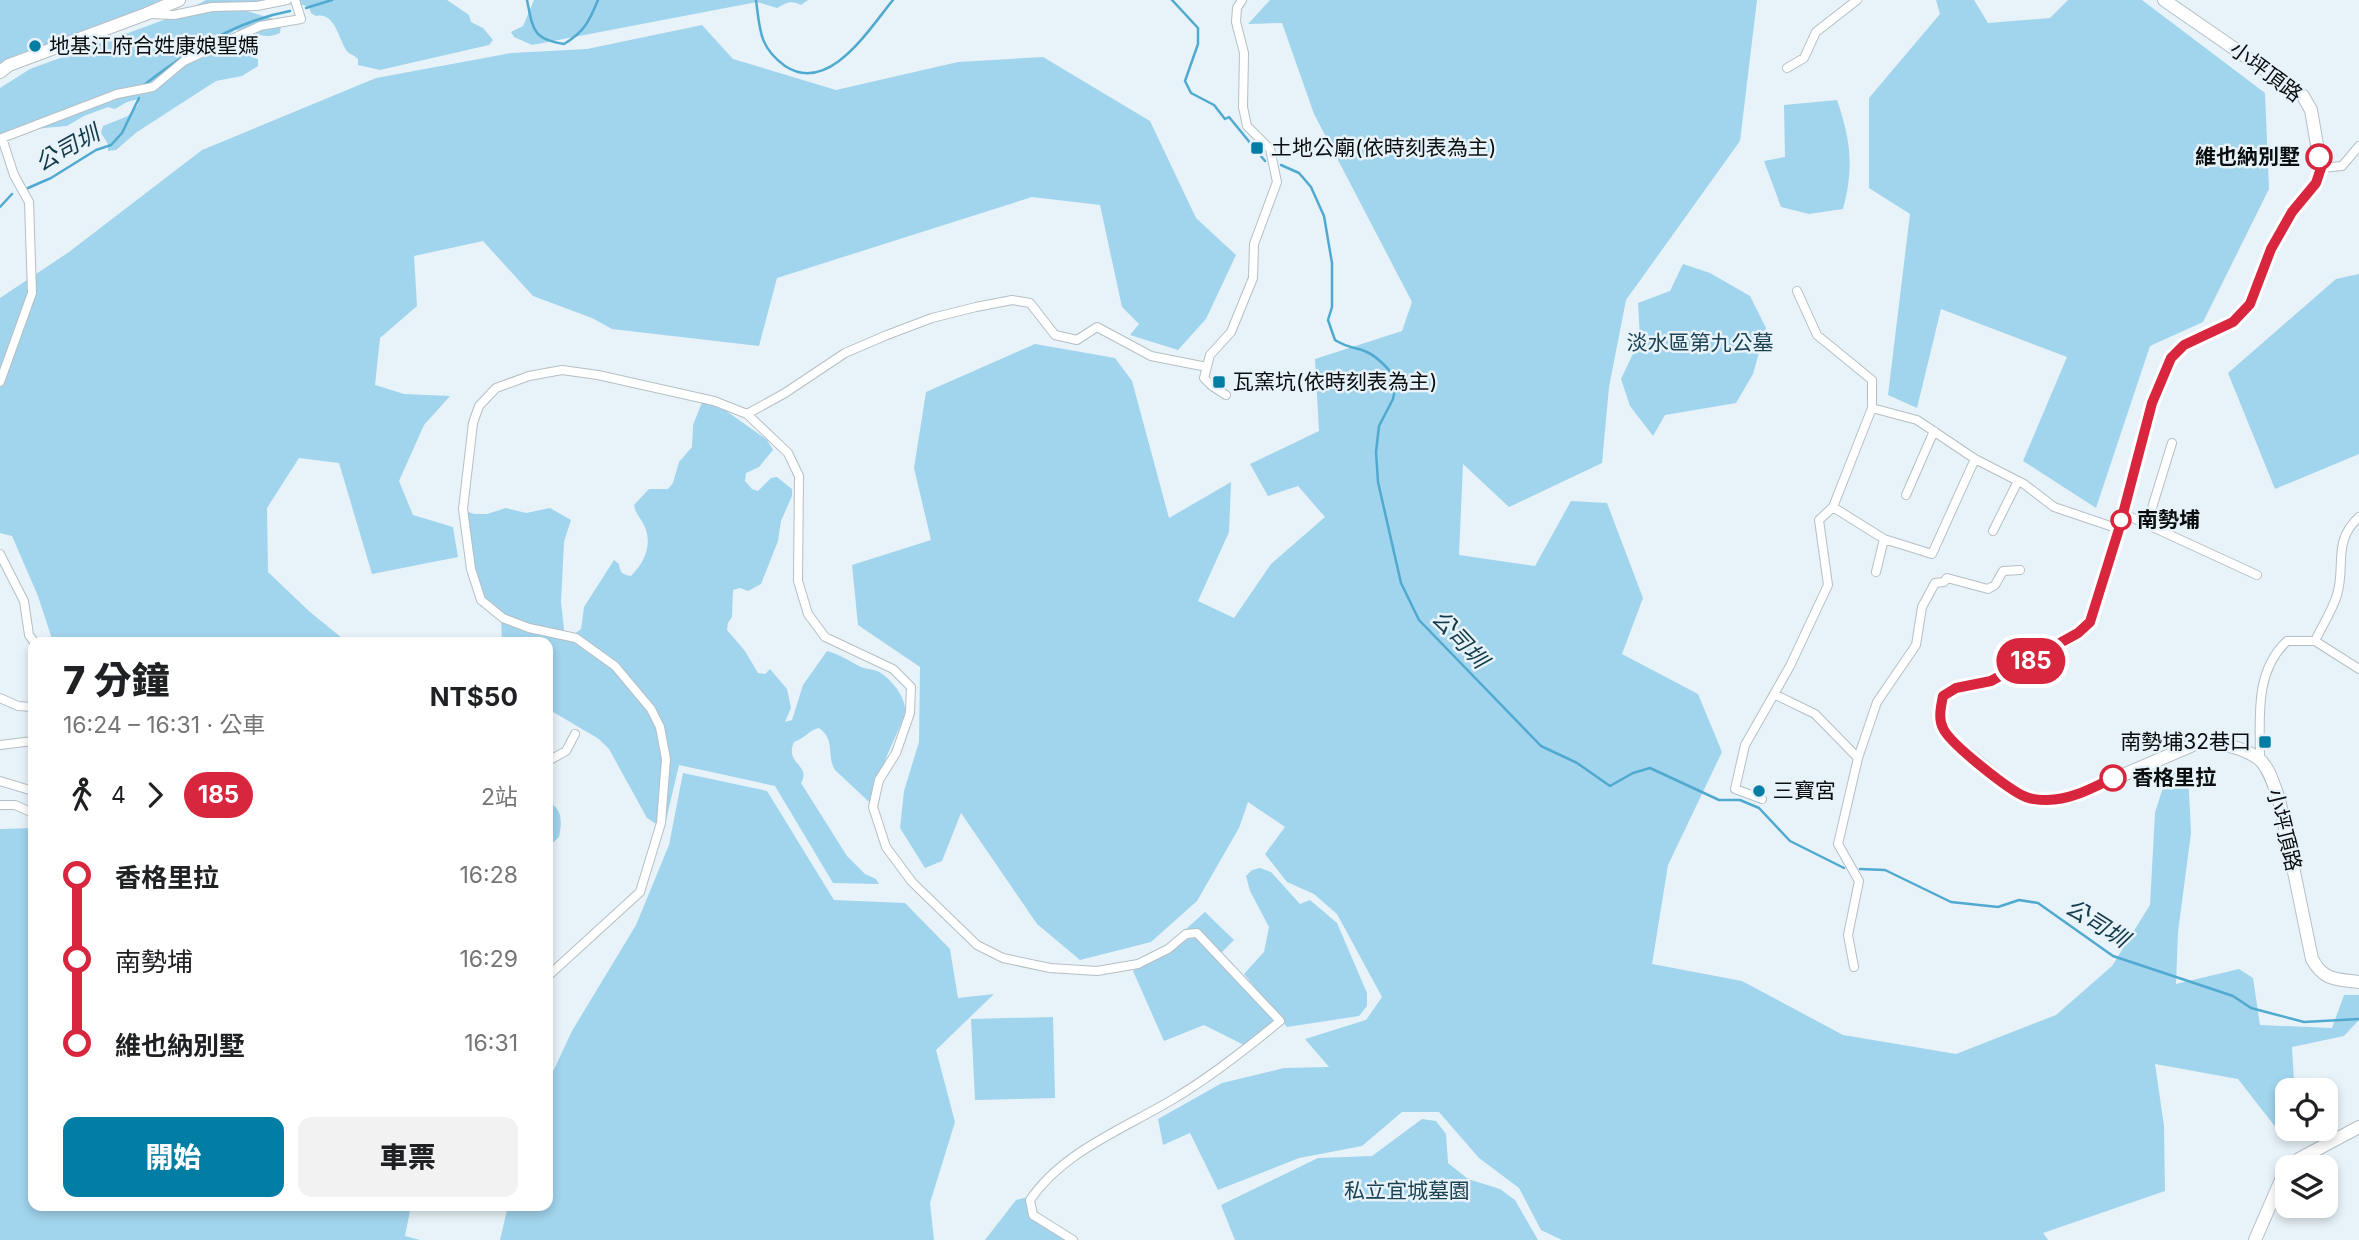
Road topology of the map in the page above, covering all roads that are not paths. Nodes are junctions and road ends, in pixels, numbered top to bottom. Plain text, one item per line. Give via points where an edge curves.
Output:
1 (178, 0) edge
2 (287, 0) edge
3 (295, 0) edge
4 (1242, 0) edge
5 (1856, 0) edge
6 (2164, 0) edge
7 (146, 14) junction
8 (1787, 68) dead end
9 (0, 72) edge
10 (2359, 146) edge
11 (2321, 168) junction
12 (1797, 291) dead end
13 (1207, 367) junction
14 (0, 382) edge
15 (1226, 395) dead end
16 (1872, 408) junction
17 (747, 414) junction
18 (1934, 431) junction
19 (2172, 443) dead end
20 (1975, 459) junction
21 (2018, 481) junction
22 (1906, 495) dead end
23 (1833, 507) junction
24 (2122, 513) junction
25 (2359, 517) edge
26 (2147, 524) junction
27 (2119, 529) junction
28 (1993, 531) dead end
29 (1884, 539) junction
30 (0, 554) edge
31 (2020, 570) dead end
32 (1876, 572) dead end
33 (2257, 575) dead end
34 (30, 637) edge
35 (2315, 641) junction
36 (2359, 669) edge
37 (1773, 694) junction
38 (0, 698) edge
39 (28, 707) edge
40 (575, 734) dead end
41 (28, 742) edge
42 (0, 745) edge
43 (553, 758) edge
44 (1858, 758) junction
45 (2260, 760) junction
46 (0, 781) edge
47 (28, 789) edge
48 (1762, 799) dead end
49 (0, 805) edge
50 (28, 811) edge
51 (1854, 967) dead end
52 (553, 971) edge
53 (2359, 982) edge
54 (2359, 1127) edge
55 (2306, 1155) edge
56 (2275, 1194) edge
57 (1073, 1240) edge
58 (2255, 1240) edge

1 - 7 street
2 - 7 street via 174,15
3 - 14 street via 301,19 260,26 184,61 153,87 117,94 2,138 29,202 32,293
4 - 13 street via 1236,22 1244,53 1243,107 1247,126 1270,149 1277,182 1254,244 1253,278 1230,332 1210,355
5 - 8 street via 1816,32 1804,58
6 - 11 street, 小坪頂路 via 2303,96 2311,110
7 - 9 street
10 - 11 street via 2342,166
11 - 24 street via 2316,183 2271,249 2250,304 2233,322 2184,345 2171,358 2152,403
12 - 16 street via 1817,335 1872,380
13 - 15 street via 1204,378
13 - 17 street via 1151,356 1097,327 1077,340 1055,335 1030,303 1012,300 932,318 845,353
16 - 18 street via 1916,420
16 - 23 street
17 - 52 street via 714,401 562,370 496,388 479,406 473,423 463,509 471,569 481,600 503,618 576,638 615,666 660,727 666,760 661,823 640,892
17 - 57 street via 788,453 799,476 798,582 808,614 825,637 892,669 911,687 909,713 896,753 879,780 873,807 886,847 912,882 977,946 1003,958 1049,968 1097,971 1138,964 1186,934 1197,933 1280,1021 1226,1065 1079,1153 1040,1185 1030,1200 1033,1215
18 - 20 street
18 - 22 street
19 - 26 street
20 - 21 street
20 - 29 street via 1932,554
21 - 27 street via 2054,507
21 - 28 street
23 - 29 street
23 - 37 street via 1819,520 1828,585
24 - 26 street
24 - 27 street
25 - 35 street via 2349,526 2341,548 2337,594
26 - 33 street
27 - 45 street via 2090,622 2067,640 1991,681 1956,688 1943,696 1941,726 1950,739 2010,788 2026,797 2047,800 2072,797 2200,742 2218,743
29 - 32 street
30 - 34 street via 24,601
31 - 44 street via 2003,571 1988,589 1947,578 1935,583 1922,607 1916,645 1877,702
35 - 36 street
35 - 45 street via 2287,641 2273,654 2259,698
37 - 44 street via 1815,714
37 - 48 street via 1745,745 1735,789
38 - 39 street
40 - 43 street via 566,751
41 - 42 street
44 - 51 street via 1838,844 1859,881 1848,935
45 - 53 street, 小坪頂路 via 2279,799 2312,959 2329,978
46 - 47 street
49 - 50 street
54 - 55 street
56 - 58 street

